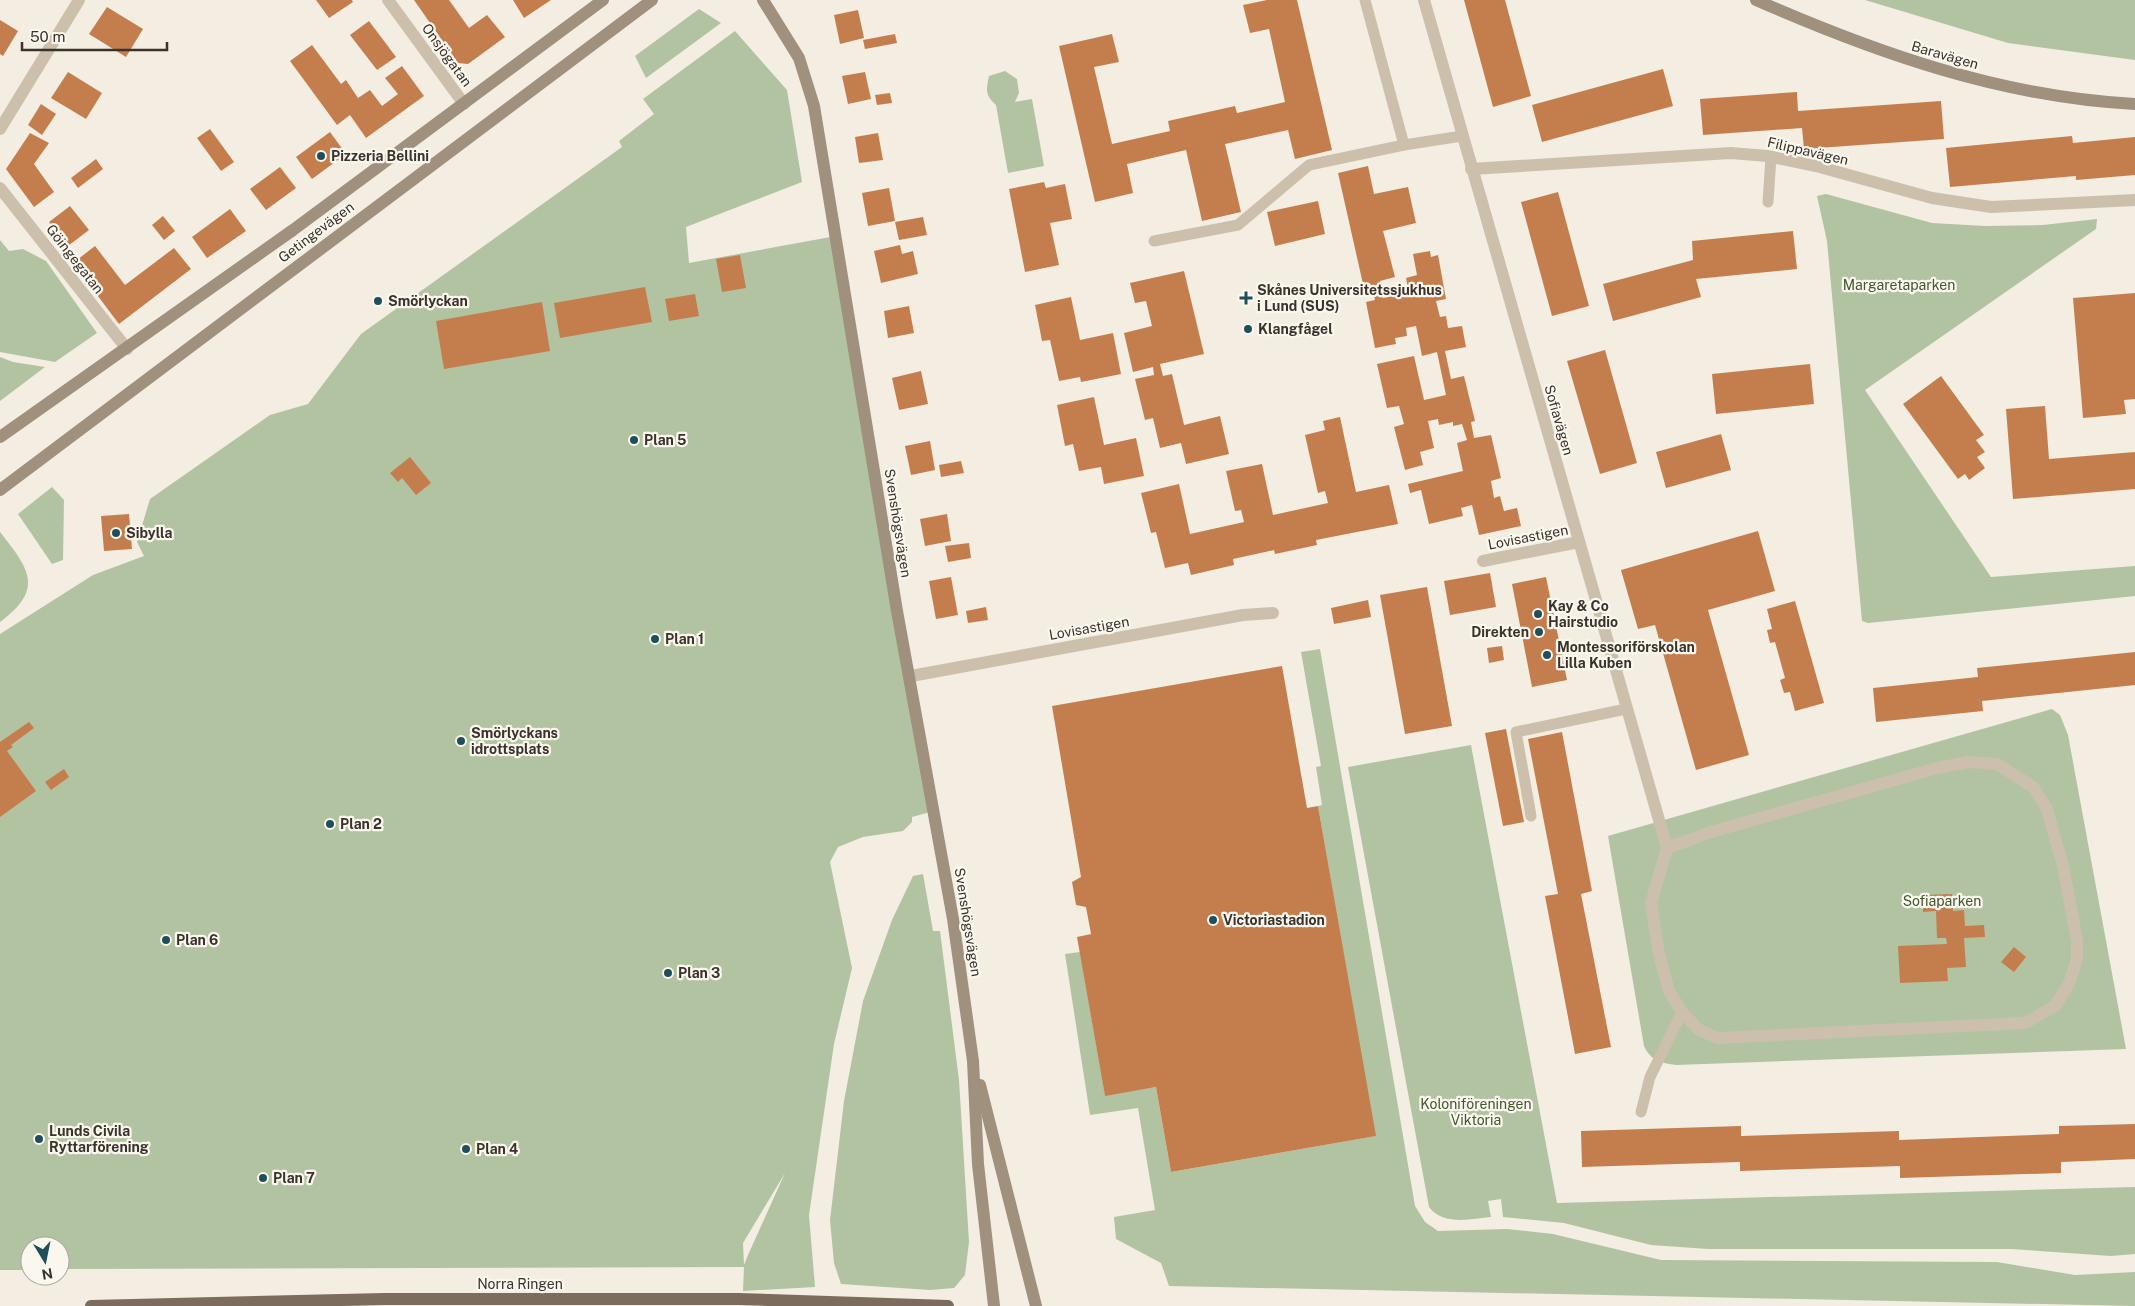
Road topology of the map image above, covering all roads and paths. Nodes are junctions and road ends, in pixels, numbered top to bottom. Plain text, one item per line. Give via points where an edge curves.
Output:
1 (79, 0) edge
2 (388, 0) edge
3 (603, 0) edge
4 (652, 0) edge
5 (763, 0) edge
6 (1365, 0) edge
7 (1424, 0) edge
8 (1756, 0) edge
9 (464, 104) junction
10 (2135, 104) edge
11 (0, 129) edge
12 (1462, 136) junction
13 (1404, 145) junction
14 (1771, 157) junction
15 (1471, 169) junction
16 (0, 188) edge
17 (2135, 200) edge
18 (1768, 202) dead end
19 (1154, 241) dead end
20 (127, 349) junction
21 (0, 437) edge
22 (0, 490) edge
23 (1579, 542) junction
24 (1483, 561) dead end
25 (1273, 613) dead end
26 (910, 676) junction
27 (1626, 708) junction
28 (1531, 816) dead end
29 (1667, 848) junction
30 (1682, 1012) junction
31 (973, 1061) junction
32 (1641, 1112) dead end
33 (91, 1306) edge
34 (948, 1306) edge
35 (994, 1306) edge
36 (1036, 1306) edge

1 - 11 street
2 - 9 street, Onsjögatan
3 - 9 main road, Getingevägen
4 - 22 main road, Getingevägen
5 - 26 main road, Svenshögsvägen via 799,58 814,106
6 - 13 lane
7 - 12 street, Sofiavägen
8 - 10 main road, Baravägen via 1835,34 1932,68 2006,87 2083,101
9 - 20 main road, Getingevägen
12 - 13 lane
12 - 15 street, Sofiavägen
13 - 19 lane via 1309,165 1238,225
14 - 15 street, Filippavägen via 1731,152
14 - 17 street, Filippavägen via 1932,198 1991,207
14 - 18 lane
15 - 23 street, Sofiavägen
16 - 20 street, Göingegatan
20 - 21 main road, Getingevägen
23 - 24 street, Lovisastigen
23 - 27 street, Sofiavägen
25 - 26 street, Lovisastigen via 1243,615
26 - 31 main road, Svenshögsvägen via 944,861
27 - 28 lane via 1516,732
27 - 29 street, Sofiavägen
29 - 30 street via 1651,903 1669,991
29 - 30 street via 1711,832 1937,768 1968,762 1997,764 2033,787 2047,809 2063,866 2077,940 2077,959 2060,999 2048,1011 2025,1023 1718,1038 1698,1030
30 - 32 lane via 1650,1077
31 - 35 main road, Svenshögsvägen via 978,1164
31 - 36 main road, Svenshögsvägen
33 - 34 main road, Norra Ringen via 384,1299 738,1298

